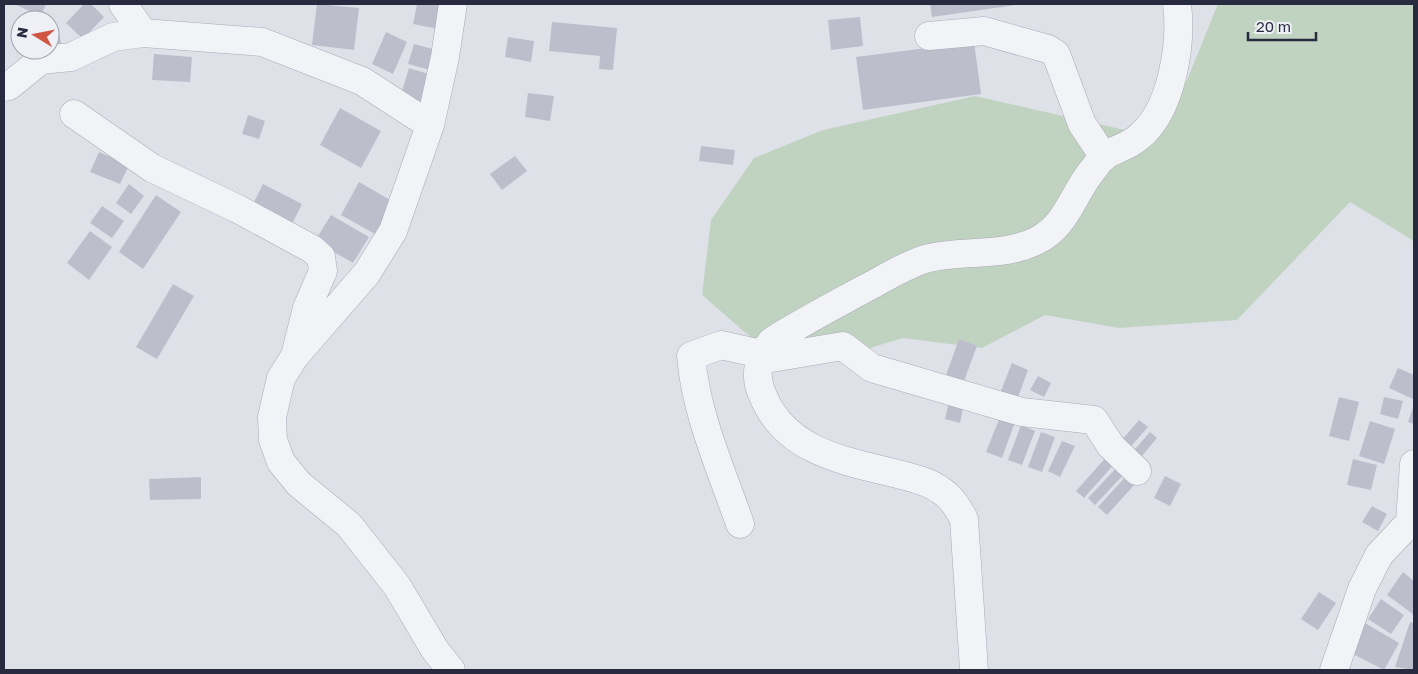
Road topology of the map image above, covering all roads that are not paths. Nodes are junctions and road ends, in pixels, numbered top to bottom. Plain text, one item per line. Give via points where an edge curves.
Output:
1 (123, 4) edge
2 (454, 4) edge
3 (1177, 4) edge
4 (143, 32) junction
5 (929, 36) dead end
6 (4, 87) edge
7 (74, 114) dead end
8 (430, 125) junction
9 (1104, 157) junction
10 (295, 356) junction
11 (760, 357) junction
12 (1414, 464) edge
13 (1137, 471) dead end
14 (740, 524) dead end
15 (451, 670) edge
16 (974, 670) edge
17 (1334, 670) edge

1 - 4 street
2 - 8 street
3 - 9 street via 1177,42 1172,74 1157,118 1140,137
4 - 6 street via 113,37 71,57 41,60
4 - 8 street via 262,42 362,81
5 - 9 street via 984,31 1056,54 1082,124
7 - 10 street via 152,168 238,209 321,257 323,270 307,308
8 - 10 street via 393,231 367,273
9 - 11 street via 1063,220 1050,233 1018,248 948,253 902,268 772,340
10 - 15 street via 281,378 272,418 273,440 281,462 300,484 349,526 397,586 435,650
11 - 13 street via 843,346 872,368 1022,412 1094,420 1111,446
11 - 14 street via 721,345 691,356 694,390 702,418
11 - 16 street via 758,387 769,411 784,430 806,446 832,457 922,480 940,489 954,502 964,519
12 - 17 street via 1410,522 1378,555 1362,589

